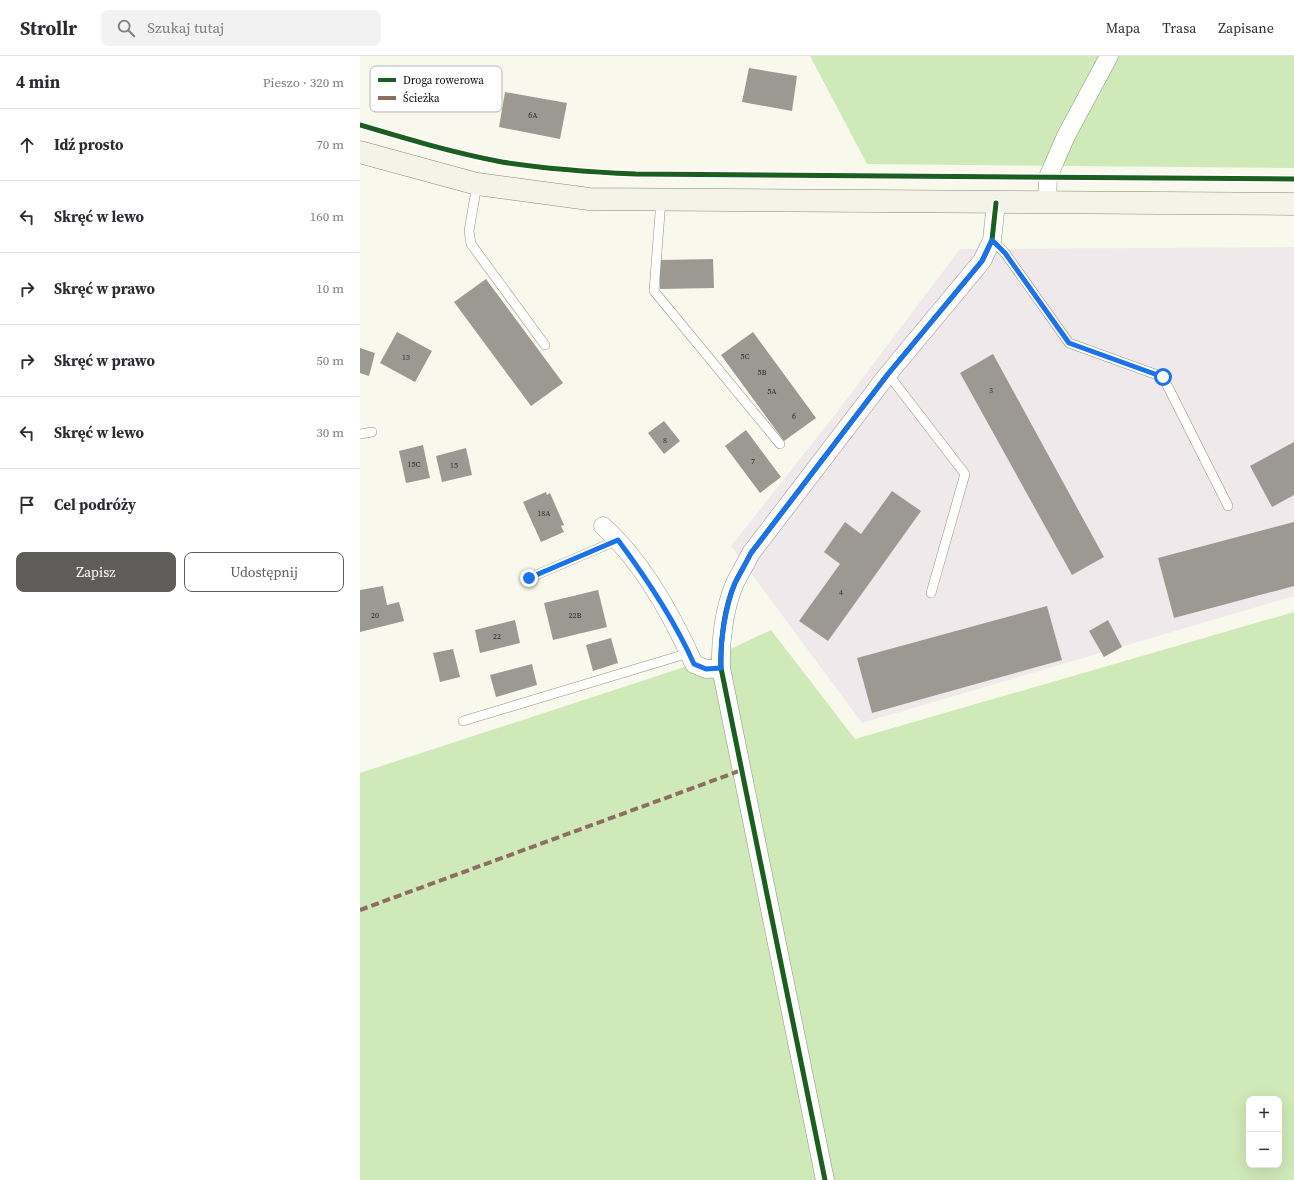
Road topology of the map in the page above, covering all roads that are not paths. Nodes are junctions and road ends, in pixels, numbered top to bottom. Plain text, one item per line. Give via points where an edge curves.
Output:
1 (1109, 56) edge
2 (360, 152) edge
3 (477, 184) junction
4 (660, 200) junction
5 (996, 203) junction
6 (1047, 203) junction
7 (1294, 204) edge
8 (992, 240) junction
9 (545, 346) dead end
10 (888, 374) junction
11 (372, 432) dead end
12 (360, 434) edge
13 (780, 444) dead end
14 (1228, 506) dead end
15 (603, 526) dead end
16 (618, 540) junction
17 (529, 578) dead end
18 (931, 593) dead end
19 (689, 653) junction
20 (721, 668) junction
21 (463, 721) dead end
22 (825, 1180) edge

1 - 6 street via 1066,136 1048,177
2 - 3 street
3 - 4 street via 589,199
3 - 9 lane via 469,231 471,244
4 - 5 street
4 - 13 lane via 654,290
5 - 6 street
5 - 8 street
6 - 7 street
8 - 10 street via 982,261
8 - 14 lane via 1005,253 1069,343 1163,377
10 - 18 lane via 965,474
10 - 20 street via 751,553 735,584 727,614 720,651
11 - 12 lane
15 - 16 street
16 - 17 lane
16 - 19 street via 647,579
19 - 20 street via 694,664 706,669
19 - 21 lane
20 - 22 street

